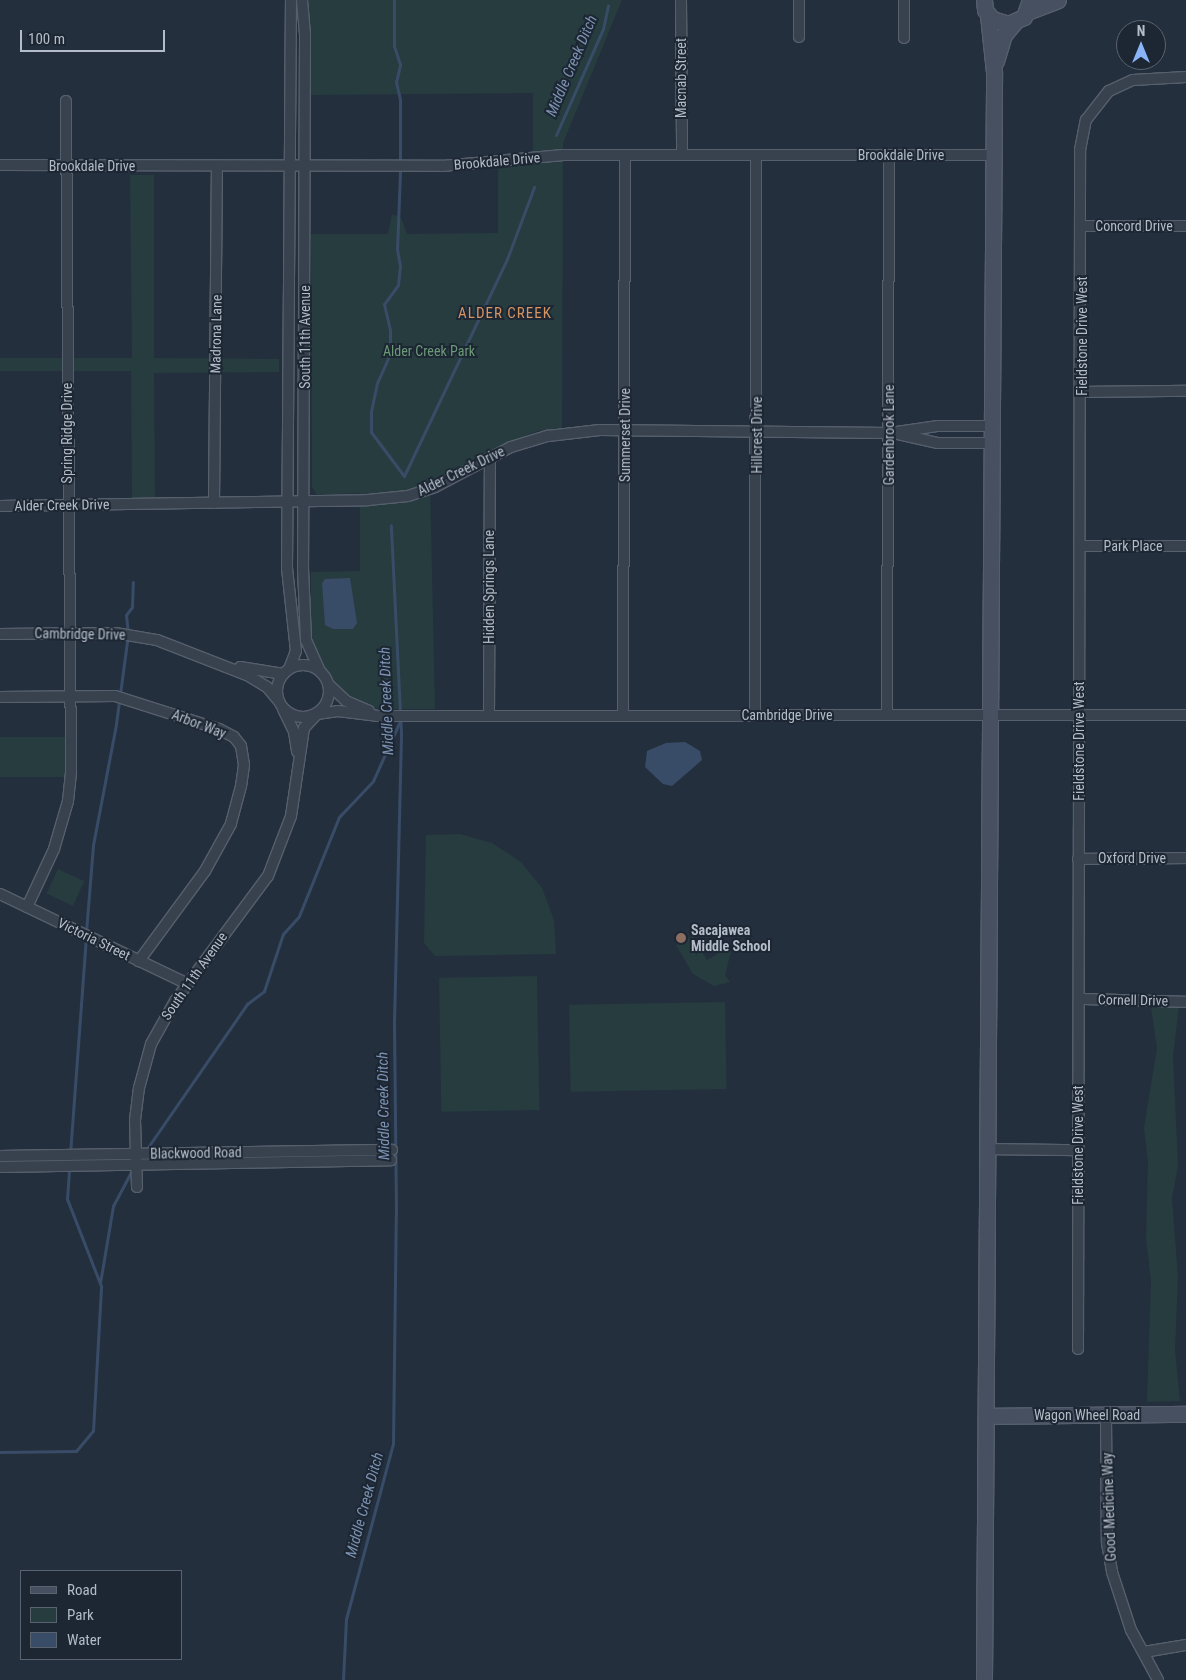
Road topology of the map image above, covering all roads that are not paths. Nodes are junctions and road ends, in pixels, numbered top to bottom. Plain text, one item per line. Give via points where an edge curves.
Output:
1 (291, 0) edge
2 (302, 0) edge
3 (681, 0) edge
4 (799, 0) edge
5 (904, 0) edge
6 (1058, 0) edge
7 (984, 5) edge
8 (1028, 6) edge
9 (1014, 23) junction
10 (799, 37) dead end
11 (904, 38) dead end
12 (994, 72) junction
13 (1186, 77) edge
14 (66, 101) dead end
15 (625, 155) junction
16 (682, 155) junction
17 (756, 155) junction
18 (889, 155) junction
19 (993, 155) junction
20 (0, 165) edge
21 (67, 165) junction
22 (217, 166) junction
23 (288, 166) junction
24 (305, 166) junction
25 (1082, 226) junction
26 (1186, 226) edge
27 (1186, 391) edge
28 (1082, 392) junction
29 (991, 426) junction
30 (625, 430) junction
31 (758, 431) junction
32 (890, 433) junction
33 (991, 442) junction
34 (490, 458) junction
35 (304, 501) junction
36 (287, 502) junction
37 (214, 503) junction
38 (67, 505) junction
39 (0, 506) edge
40 (1080, 546) junction
41 (1186, 546) edge
42 (69, 632) junction
43 (0, 634) edge
44 (215, 661) junction
45 (320, 671) junction
46 (286, 672) junction
47 (329, 684) junction
48 (70, 696) junction
49 (0, 697) edge
50 (281, 704) junction
51 (317, 714) junction
52 (1186, 714) edge
53 (622, 715) junction
54 (755, 715) junction
55 (887, 715) junction
56 (988, 715) junction
57 (1079, 715) junction
58 (387, 716) junction
59 (489, 716) junction
60 (297, 780) junction
61 (1186, 858) edge
62 (1078, 859) junction
63 (0, 894) edge
64 (27, 907) junction
65 (139, 960) junction
66 (188, 984) junction
67 (1080, 999) junction
68 (1186, 1002) edge
69 (989, 1149) junction
70 (1078, 1150) junction
71 (136, 1154) junction
72 (0, 1156) edge
73 (136, 1165) junction
74 (0, 1167) edge
75 (136, 1187) dead end
76 (1078, 1349) dead end
77 (1186, 1414) edge
78 (1106, 1415) junction
79 (987, 1416) junction
80 (1186, 1645) edge
81 (1144, 1652) junction
82 (984, 1680) edge
83 (1158, 1680) edge

1 - 23 street, South 11th Avenue
2 - 24 street, South 11th Avenue
3 - 16 street, Macnab Street
4 - 10 street
5 - 11 street
6 - 8 street
7 - 9 street via 997,22
7 - 12 street
8 - 9 street
9 - 12 street via 1000,43
12 - 19 street
13 - 25 street, Fieldstone Drive West via 1152,78 1119,84 1099,99 1083,132
14 - 21 street, Spring Ridge Drive
15 - 16 street, Brookdale Drive
15 - 24 street, Brookdale Drive via 525,157 442,166
15 - 30 street, Summerset Drive
16 - 17 street, Brookdale Drive
17 - 18 street, Brookdale Drive
17 - 31 street, Hillcrest Drive
18 - 19 street, Brookdale Drive
18 - 32 street, Gardenbrook Lane
19 - 29 street
20 - 21 street, Brookdale Drive
21 - 22 street, Brookdale Drive
21 - 38 street, Spring Ridge Drive
22 - 23 street, Brookdale Drive
22 - 37 street, Madrona Lane
23 - 24 street, Brookdale Drive
23 - 36 street, South 11th Avenue
24 - 35 street, South 11th Avenue
25 - 26 street, Concord Drive
25 - 28 street, Fieldstone Drive West
27 - 28 street
28 - 40 street, Fieldstone Drive West
29 - 32 street, Alder Creek Drive via 938,426
29 - 33 street
30 - 31 street, Alder Creek Drive
30 - 34 street, Alder Creek Drive via 548,436 511,447
30 - 53 street, Summerset Drive
31 - 32 street, Alder Creek Drive
31 - 54 street, Hillcrest Drive
32 - 33 street, Alder Creek Drive via 938,442
32 - 55 street, Gardenbrook Lane
33 - 56 street
34 - 35 street, Alder Creek Drive via 435,487 408,496
34 - 59 street, Hidden Springs Lane
35 - 36 street, Alder Creek Drive
35 - 45 street, South 11th Avenue via 306,640
36 - 37 street, Alder Creek Drive
36 - 46 street, South 11th Avenue via 288,591 296,642 295,660
37 - 38 street, Alder Creek Drive
38 - 39 street, Alder Creek Drive
38 - 42 street, Spring Ridge Drive
40 - 41 street, Park Place
40 - 57 street, Fieldstone Drive West
42 - 43 street, Cambridge Drive
42 - 44 street, Cambridge Drive via 140,637
42 - 48 street, Spring Ridge Drive
44 - 46 street, Cambridge Drive via 262,673
44 - 50 street, Cambridge Drive via 266,687
45 - 46 street via 305,665
45 - 47 street, South 11th Avenue
46 - 50 street, South 11th Avenue via 278,682
47 - 51 street, South 11th Avenue via 328,701
47 - 58 street, Cambridge Drive via 346,701
48 - 49 street, Arbor Way
48 - 64 street, Spring Ridge Drive via 68,801 54,849
48 - 65 street, Arbor Way via 114,696 186,718 234,737 244,756 242,786 231,824 218,850
50 - 51 street via 299,717
50 - 60 street, South 11th Avenue via 294,732
51 - 58 street, Cambridge Drive via 338,711
51 - 60 street, South 11th Avenue via 304,728
52 - 57 street, Cambridge Drive
53 - 54 street, Cambridge Drive
53 - 59 street, Cambridge Drive
54 - 55 street, Cambridge Drive
55 - 56 street, Cambridge Drive
56 - 57 street, Cambridge Drive
56 - 69 street
57 - 62 street, Fieldstone Drive West
58 - 59 street, Cambridge Drive
60 - 66 street, South 11th Avenue via 290,816 268,876
61 - 62 street, Oxford Drive
62 - 67 street, Fieldstone Drive West
63 - 64 street, Victoria Street
64 - 65 street, Victoria Street
65 - 66 street, Victoria Street
66 - 71 street, South 11th Avenue via 163,1019 145,1063 135,1120
67 - 68 street, Cornell Drive
67 - 70 street, Fieldstone Drive West
69 - 70 street
69 - 79 street
70 - 76 street, Fieldstone Drive West
71 - 72 street, Blackwood Road
71 - 73 street, South 11th Avenue
71 - 73 street, Blackwood Road via 392,1155
73 - 74 street, Blackwood Road
73 - 75 street, South 11th Avenue
77 - 78 street, Wagon Wheel Road
78 - 79 street, Wagon Wheel Road
78 - 81 street, Good Medicine Way via 1107,1543 1112,1572 1131,1630
79 - 82 street
80 - 81 street
81 - 83 street, Good Medicine Way

